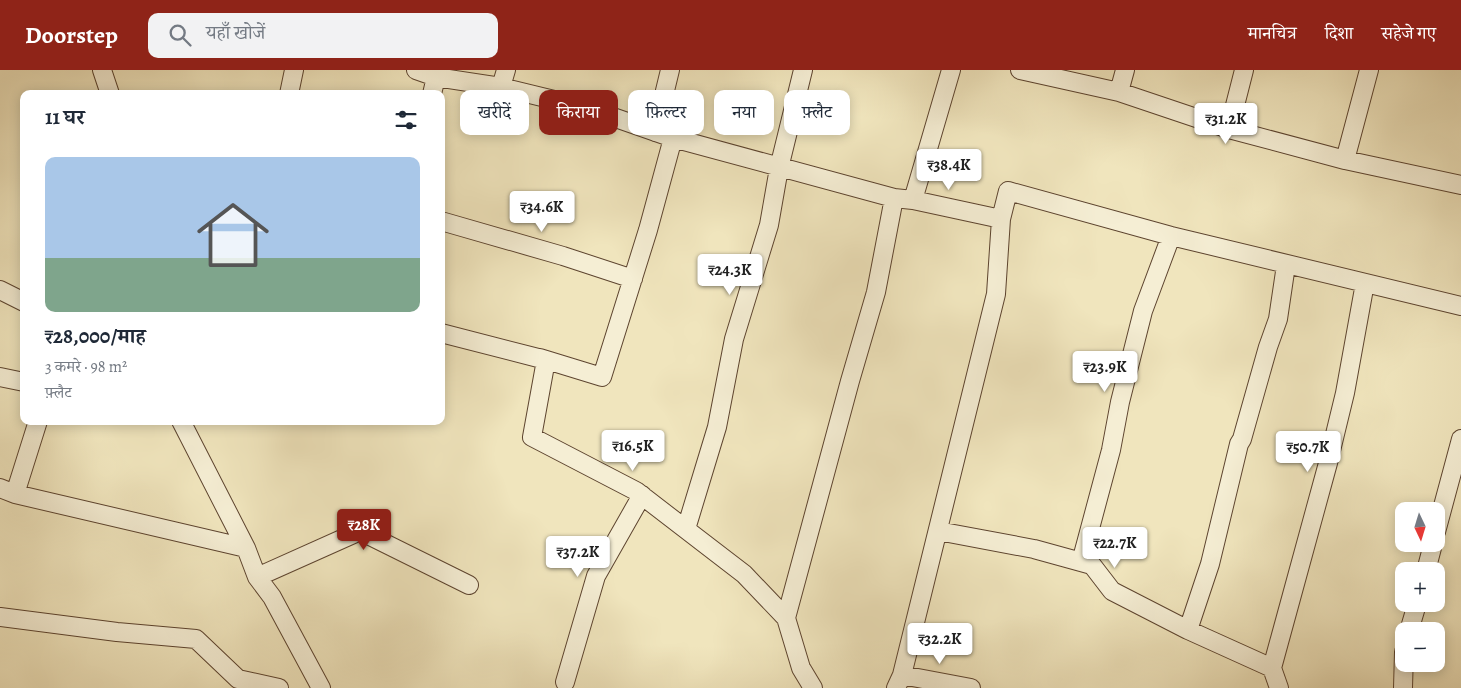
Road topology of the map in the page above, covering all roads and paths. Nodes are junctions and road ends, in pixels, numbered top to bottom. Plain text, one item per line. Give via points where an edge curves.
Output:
1 (102, 70) edge
2 (294, 70) edge
3 (416, 70) edge
4 (506, 70) edge
5 (670, 70) edge
6 (803, 70) edge
7 (951, 70) edge
8 (1020, 70) edge
9 (1125, 70) edge
10 (1244, 70) edge
11 (1369, 70) edge
12 (434, 86) edge
13 (501, 88) junction
14 (109, 90) edge
15 (290, 90) edge
16 (665, 90) edge
17 (1119, 92) junction
18 (628, 122) edge
19 (1229, 129) junction
20 (664, 135) edge
21 (674, 138) junction
22 (1345, 160) junction
23 (779, 168) junction
24 (1461, 185) edge
25 (894, 198) junction
26 (913, 200) junction
27 (1001, 219) junction
28 (445, 222) edge
29 (1171, 236) junction
30 (1286, 265) junction
31 (633, 279) junction
32 (1366, 283) junction
33 (0, 290) edge
34 (20, 300) edge
35 (1461, 306) edge
36 (445, 334) edge
37 (540, 358) junction
38 (0, 377) edge
39 (20, 381) edge
40 (36, 425) edge
41 (183, 425) edge
42 (1461, 439) edge
43 (8, 491) edge
44 (642, 495) junction
45 (1444, 502) edge
46 (686, 529) junction
47 (938, 531) junction
48 (246, 548) junction
49 (1081, 562) junction
50 (257, 577) junction
51 (470, 585) dead end
52 (0, 617) edge
53 (786, 618) junction
54 (1188, 630) junction
55 (1272, 668) junction
56 (1403, 672) edge
57 (565, 682) dead end
58 (899, 682) edge
59 (279, 688) edge
60 (321, 688) edge
61 (812, 688) edge
62 (971, 688) edge
63 (1279, 688) edge
64 (1403, 688) edge

1 - 14 street
2 - 15 street
3 - 12 street
4 - 13 street
5 - 16 street
6 - 23 street
7 - 26 street
8 - 17 street
9 - 17 street
10 - 19 street
11 - 22 street
12 - 13 street
13 - 18 street via 587,108
17 - 19 street
19 - 22 street
20 - 21 street
21 - 23 street
21 - 31 street
22 - 24 street
23 - 25 street
23 - 46 street via 769,225 734,339 717,426
25 - 26 street
25 - 53 street via 876,292
26 - 27 street
27 - 29 street via 1008,191
27 - 47 street via 996,294
28 - 31 street
29 - 30 street
29 - 49 street via 1143,312
30 - 32 street
30 - 54 street via 1278,319 1239,444 1216,542
31 - 37 street via 602,377
32 - 35 street
32 - 55 street via 1345,393
33 - 34 street
36 - 37 street
37 - 44 street via 546,360 532,437
38 - 39 street
40 - 43 street
41 - 48 street
42 - 45 street
43 - 48 street
44 - 46 street
44 - 57 street via 596,576
46 - 53 street via 744,574
47 - 49 street via 1034,549
47 - 58 street
48 - 50 street
49 - 54 street via 1092,565 1112,591
50 - 51 street via 360,531
50 - 60 street via 272,597
52 - 59 street via 196,639 238,679
53 - 61 street via 801,668
54 - 55 street
55 - 63 street
56 - 64 street
58 - 62 street

